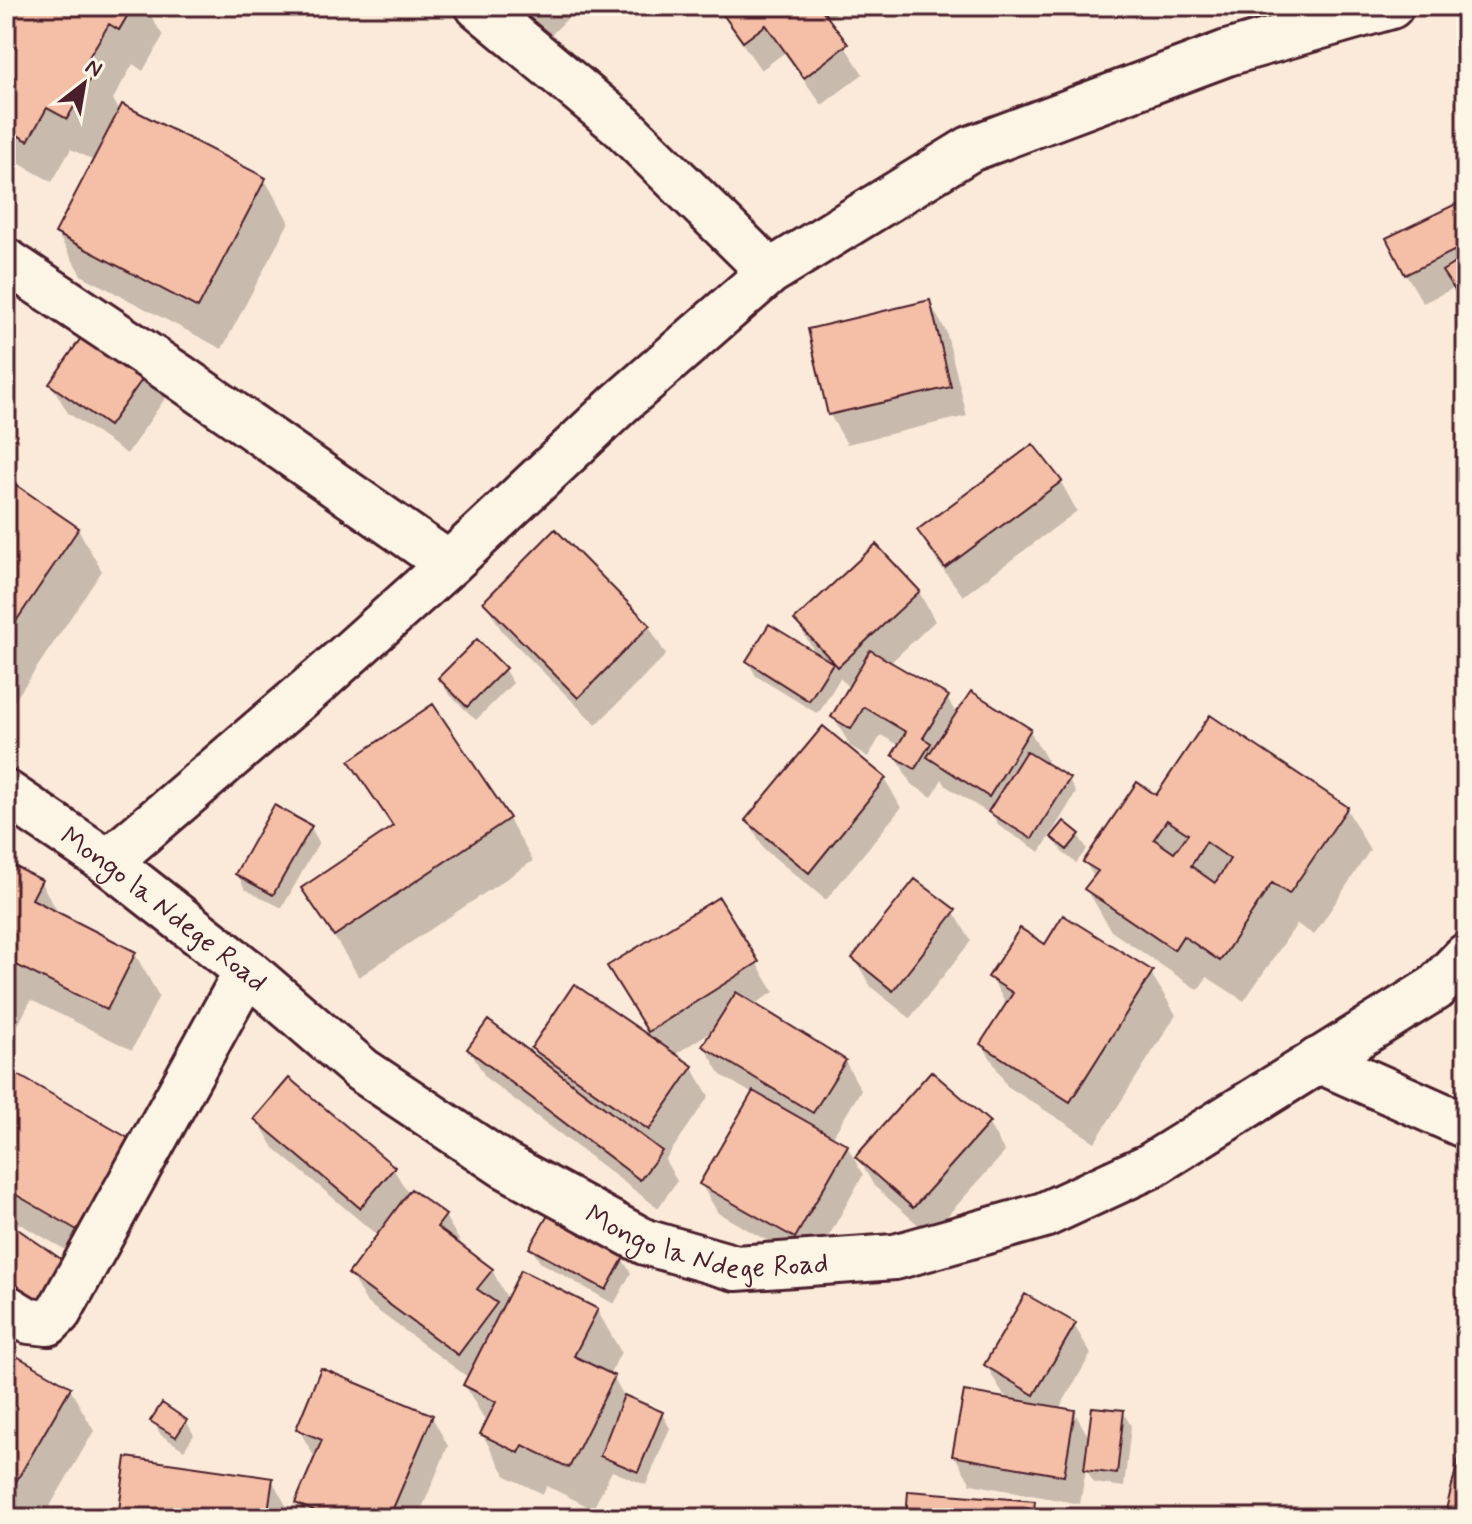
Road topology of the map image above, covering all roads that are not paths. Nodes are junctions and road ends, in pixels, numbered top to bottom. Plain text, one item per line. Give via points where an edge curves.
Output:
1 (478, 6) edge
2 (1391, 6) edge
3 (6, 261) edge
4 (770, 272) junction
5 (449, 564) junction
6 (6, 793) edge
7 (108, 862) junction
8 (1466, 956) edge
9 (247, 971) junction
10 (1318, 1060) junction
11 (1466, 1126) edge
12 (6, 1307) edge

1 - 4 street via 622,126
2 - 4 street via 1227,53 970,149
3 - 5 street
4 - 5 street
5 - 7 street
6 - 7 street, Mongo la Ndege Road
7 - 9 street, Mongo la Ndege Road
8 - 10 street, Mongo la Ndege Road via 1435,988
9 - 10 street, Mongo la Ndege Road via 362,1070 504,1165 645,1242 736,1268 895,1257 1044,1215 1150,1166
9 - 12 street via 59,1312 48,1323 29,1321
10 - 11 street

